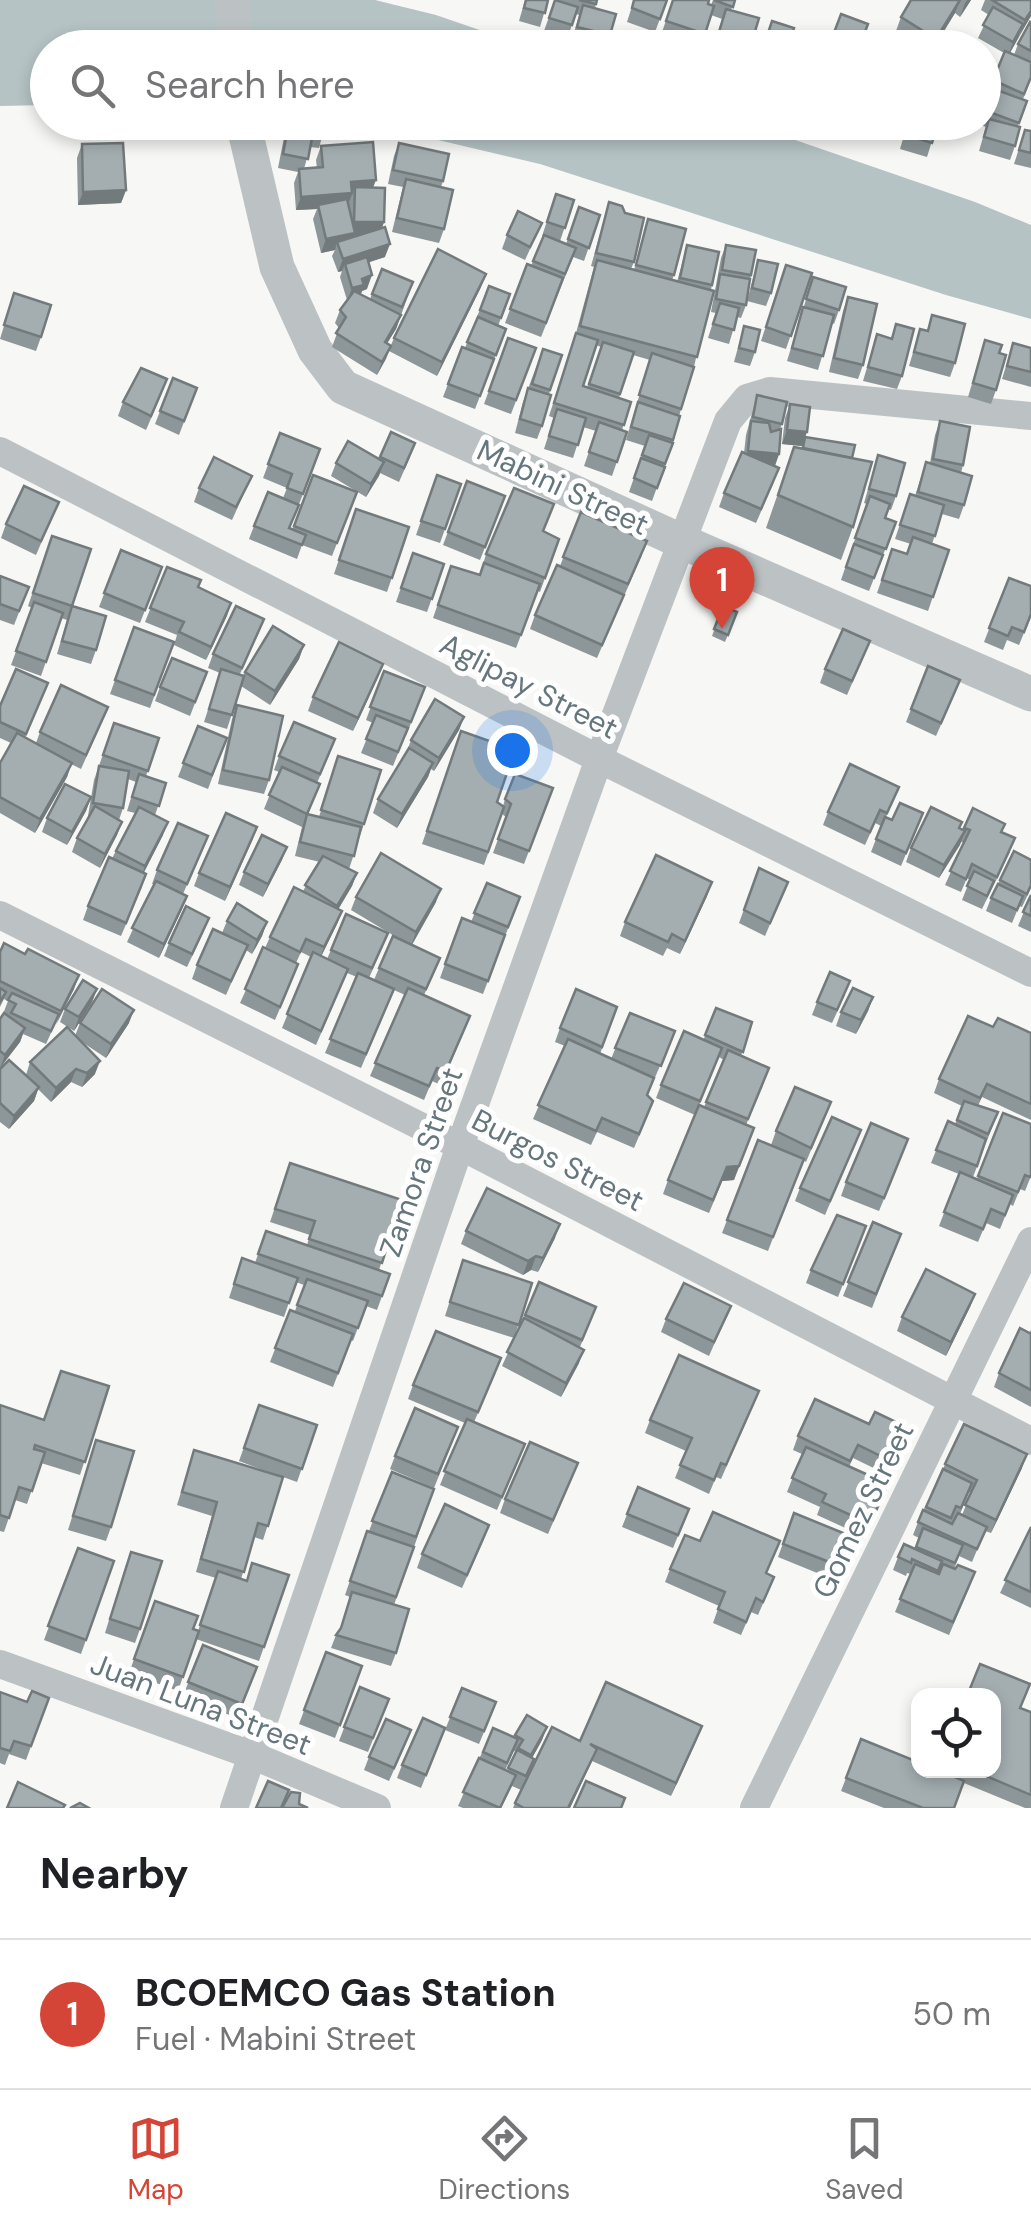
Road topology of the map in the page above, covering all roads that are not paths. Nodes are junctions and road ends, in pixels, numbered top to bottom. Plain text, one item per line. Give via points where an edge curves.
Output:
1 (232, 0) edge
2 (235, 30) edge
3 (246, 140) edge
4 (1031, 416) edge
5 (0, 451) edge
6 (683, 542) junction
7 (1031, 694) edge
8 (599, 758) junction
9 (0, 915) edge
10 (1031, 973) edge
11 (460, 1146) junction
12 (1031, 1242) edge
13 (952, 1402) junction
14 (1031, 1441) edge
15 (0, 1664) edge
16 (254, 1756) junction
17 (234, 1808) edge
18 (377, 1808) edge
19 (754, 1808) edge

1 - 2 street
3 - 6 street, Mabini Street via 277,267 314,350 343,386
4 - 6 street, Zamora Street via 770,390 748,398 728,421
5 - 8 street, Aglipay Street
6 - 7 street, Mabini Street
6 - 8 street, Zamora Street
8 - 10 street, Aglipay Street
8 - 11 street, Zamora Street
9 - 11 street, Burgos Street
11 - 13 street, Burgos Street
11 - 16 street, Zamora Street
12 - 13 street, Gomez Street
13 - 14 street, Burgos Street
13 - 19 street, Gomez Street
15 - 16 street, Juan Luna Street
16 - 17 street, Zamora Street
16 - 18 street, Juan Luna Street

